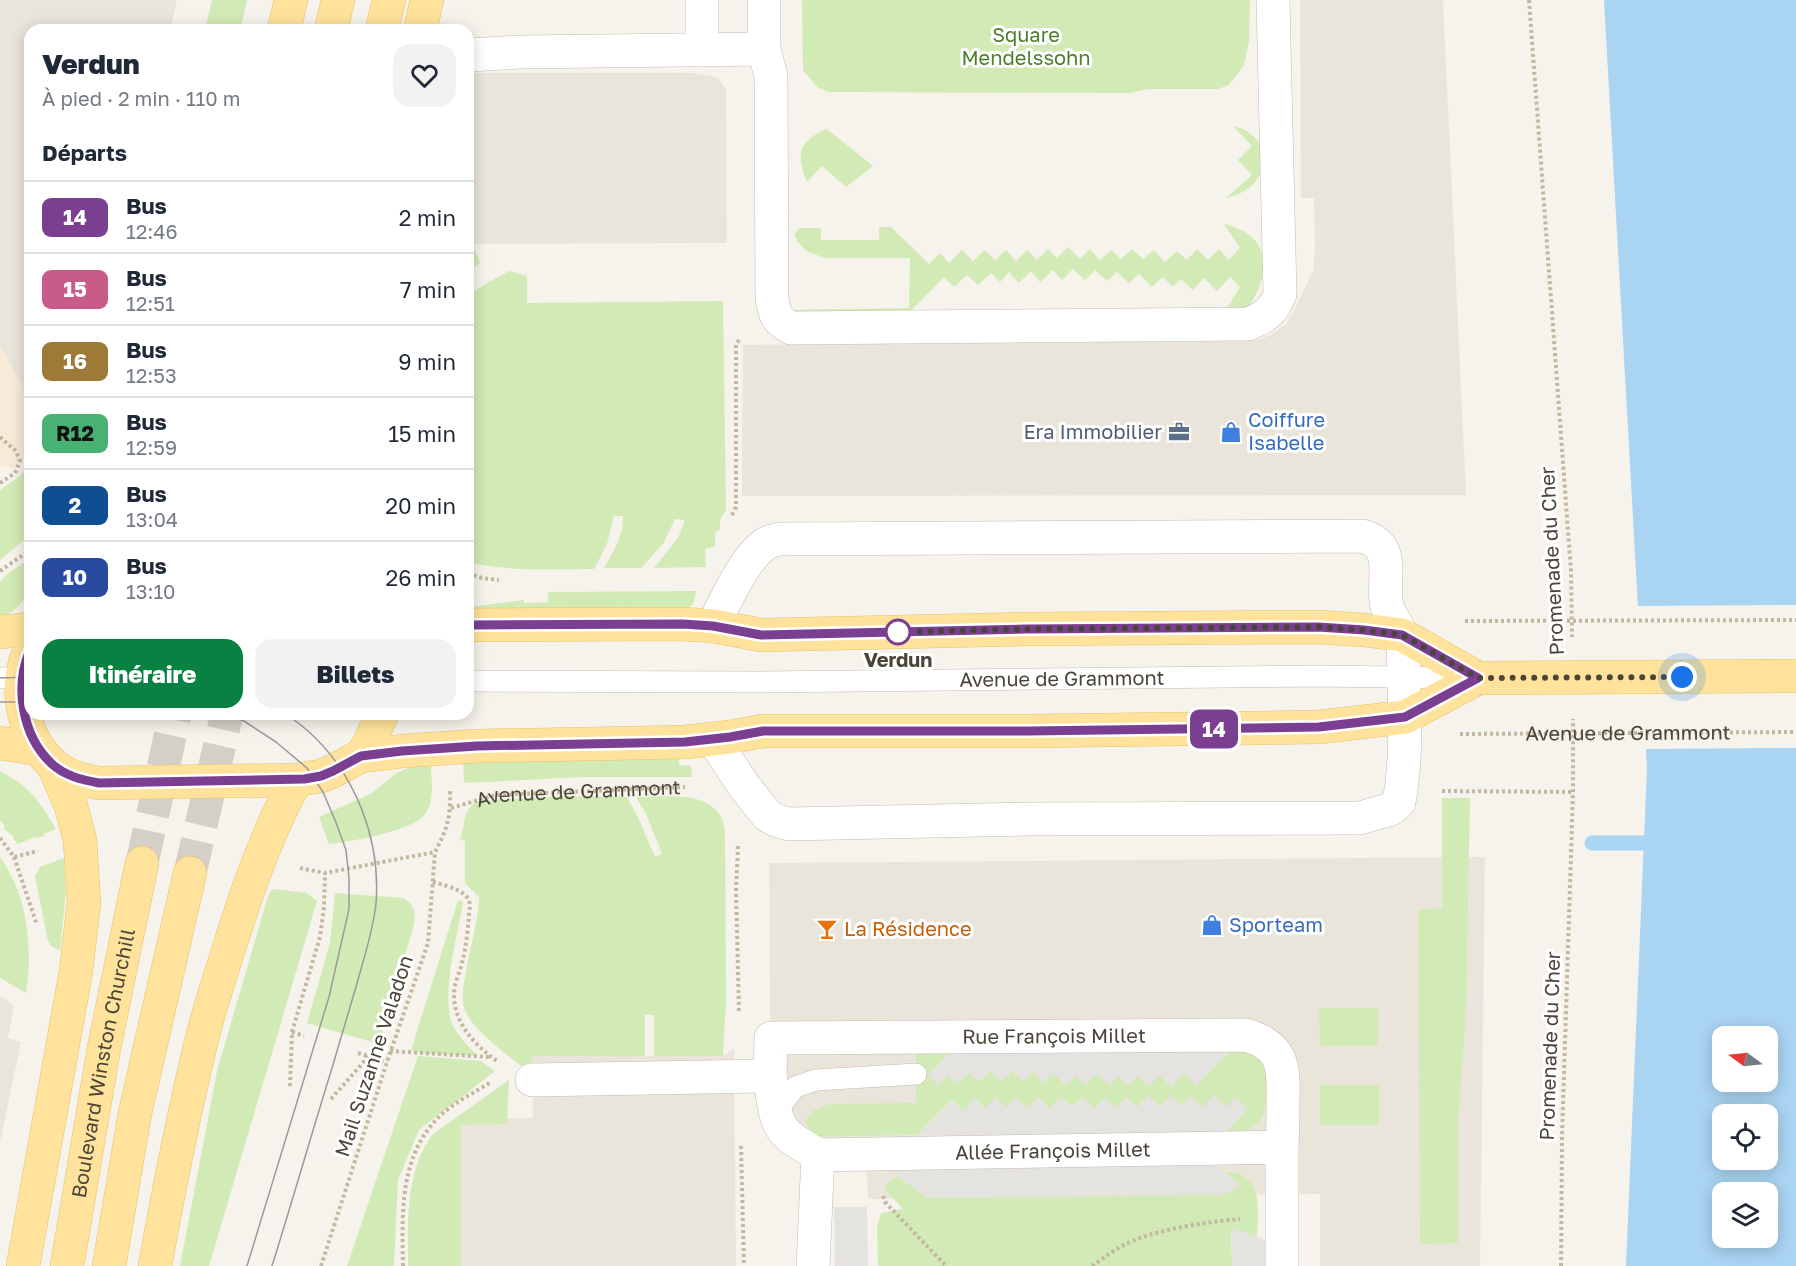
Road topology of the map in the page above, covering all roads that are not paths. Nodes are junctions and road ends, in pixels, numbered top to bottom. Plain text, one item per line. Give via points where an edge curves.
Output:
1 (291, 0) edge
2 (338, 0) edge
3 (389, 0) edge
4 (427, 0) edge
5 (702, 0) edge
6 (764, 0) edge
7 (1273, 0) edge
8 (285, 24) edge
9 (332, 24) edge
10 (383, 24) edge
11 (421, 24) edge
12 (764, 49) junction
13 (702, 50) junction
14 (474, 55) edge
15 (474, 624) edge
16 (713, 626) junction
17 (24, 630) edge
18 (0, 632) edge
19 (1402, 635) junction
20 (1796, 676) edge
21 (1404, 678) junction
22 (1478, 678) junction
23 (474, 681) edge
24 (19, 684) edge
25 (24, 707) edge
26 (1405, 717) junction
27 (27, 720) edge
28 (379, 720) edge
29 (712, 739) junction
30 (0, 743) edge
31 (361, 756) junction
32 (46, 757) junction
33 (296, 780) junction
34 (142, 863) tunnel mouth
35 (190, 873) tunnel mouth
36 (522, 1074) road end
37 (916, 1074) dead end
38 (755, 1077) junction
39 (776, 1112) junction
40 (1282, 1147) junction
41 (818, 1155) junction
42 (23, 1266) edge
43 (67, 1266) edge
44 (109, 1266) edge
45 (155, 1266) edge
46 (813, 1266) edge
47 (1282, 1266) edge

1 - 8 main road
2 - 9 main road
3 - 10 main road
4 - 11 main road
5 - 13 street
6 - 12 street
7 - 12 street via 1280,294 1270,313 1248,324 791,328 782,323 772,299 771,76
12 - 13 street
13 - 14 street
15 - 16 main road, Avenue de Grammont
16 - 19 main road, Avenue de Grammont via 761,635 1318,627
16 - 19 street via 738,577 755,554 767,543 780,539 1362,536 1374,539 1382,547 1386,602
17 - 18 main road
19 - 21 street
19 - 22 main road, Avenue de Grammont
20 - 22 main road, Avenue de Grammont, bridge
21 - 22 lane, Avenue de Grammont
21 - 23 lane, Avenue de Grammont
21 - 26 street
22 - 26 main road, Avenue de Grammont
24 - 25 main road
26 - 29 main road, Avenue de Grammont via 1319,727 763,731
26 - 29 street via 1404,778 1399,802 1391,809 1360,818 789,824 767,815
27 - 32 main road
28 - 31 main road
29 - 31 main road, Avenue de Grammont via 477,746
30 - 32 main road
31 - 33 main road via 321,776
32 - 33 main road via 79,779 99,783
32 - 42 main road via 71,806 80,841 84,902 76,971
33 - 45 main road via 259,856 222,969 199,1049
34 - 43 main road, Boulevard Winston Churchill via 104,1048
35 - 44 main road, Boulevard Winston Churchill via 135,1113
36 - 38 street
37 - 39 lane via 816,1080 795,1087
38 - 39 street, Rue François Millet
38 - 40 street, Rue François Millet via 771,1038 1246,1035 1262,1040 1279,1059 1284,1073
39 - 41 street, Rue François Millet via 782,1129
40 - 41 street, Allée François Millet
40 - 47 street
41 - 46 street

